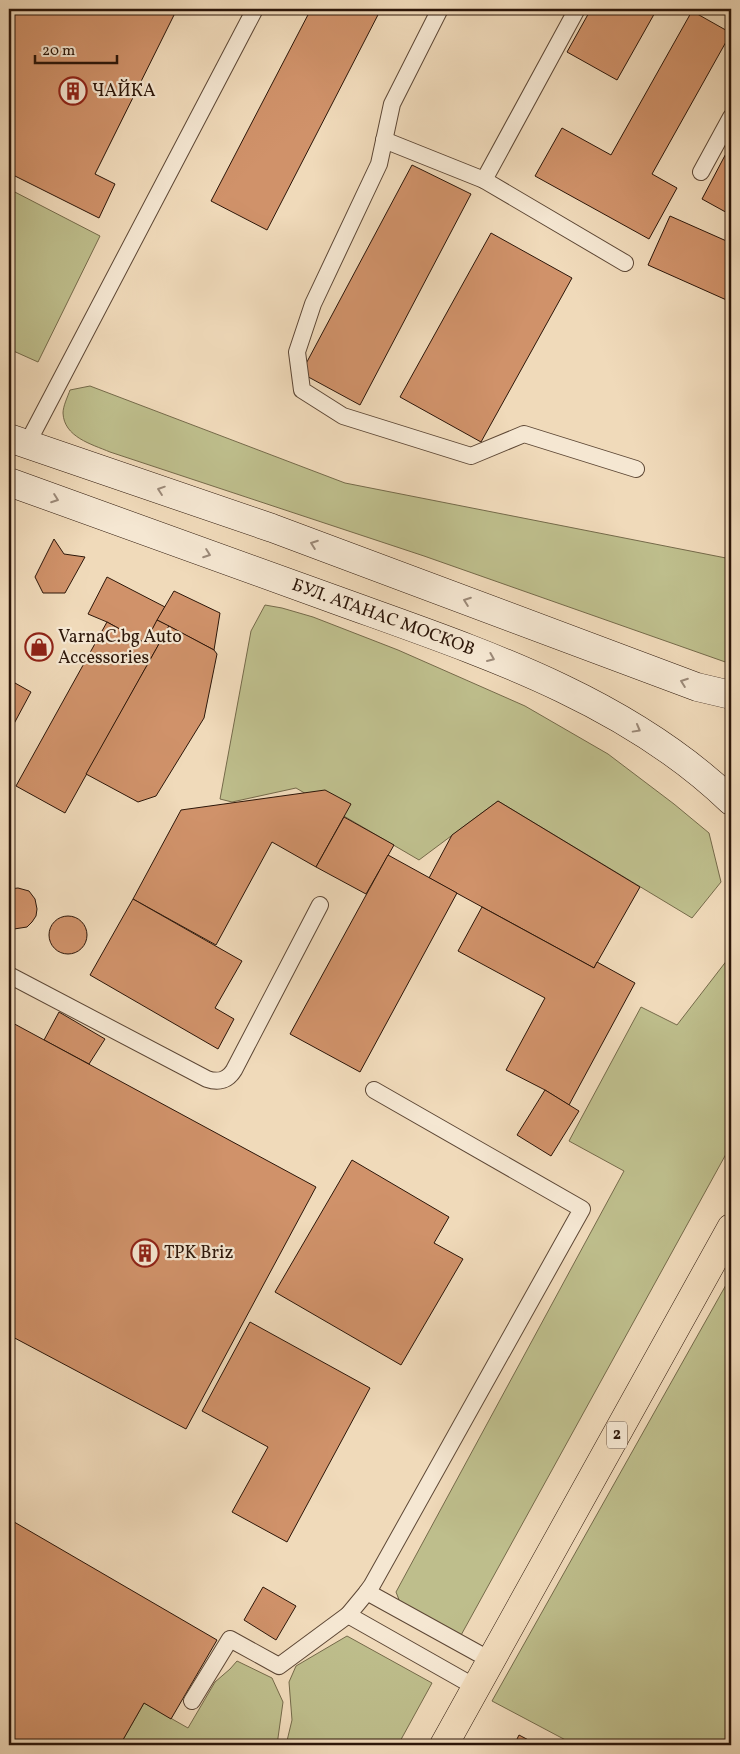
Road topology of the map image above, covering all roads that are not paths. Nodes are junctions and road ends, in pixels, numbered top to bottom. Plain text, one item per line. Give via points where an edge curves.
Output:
1 (255, 9) edge
2 (440, 9) edge
3 (577, 9) edge
4 (731, 117) edge
5 (384, 140) junction
6 (701, 172) dead end
7 (484, 180) junction
8 (625, 263) dead end
9 (15, 441) edge
10 (636, 469) dead end
11 (9, 482) edge
12 (731, 695) edge
13 (731, 801) edge
14 (320, 905) dead end
15 (9, 975) edge
16 (374, 1090) dead end
17 (731, 1228) edge
18 (367, 1592) junction
19 (348, 1615) junction
20 (492, 1661) junction
21 (477, 1688) junction
22 (192, 1701) dead end
23 (444, 1745) edge

1 - 9 lane
2 - 5 lane via 392,104
3 - 7 lane
4 - 6 lane
5 - 7 lane
5 - 10 lane via 379,164 313,304 297,352 302,390 344,416 471,456 524,434
7 - 8 lane
12 -> 9 main road via 697,687 272,528
11 -> 13 main road, БУЛ. АТАНАС МОСКОВ via 462,646 572,693 653,738 702,773
14 - 15 lane via 234,1070 220,1081 207,1078
16 - 18 lane via 582,1209
17 - 20 main road, 2
18 - 19 lane
18 - 20 lane
19 - 21 lane
19 - 22 lane via 279,1666 230,1639
20 - 21 main road, 2
21 - 23 main road, 2

